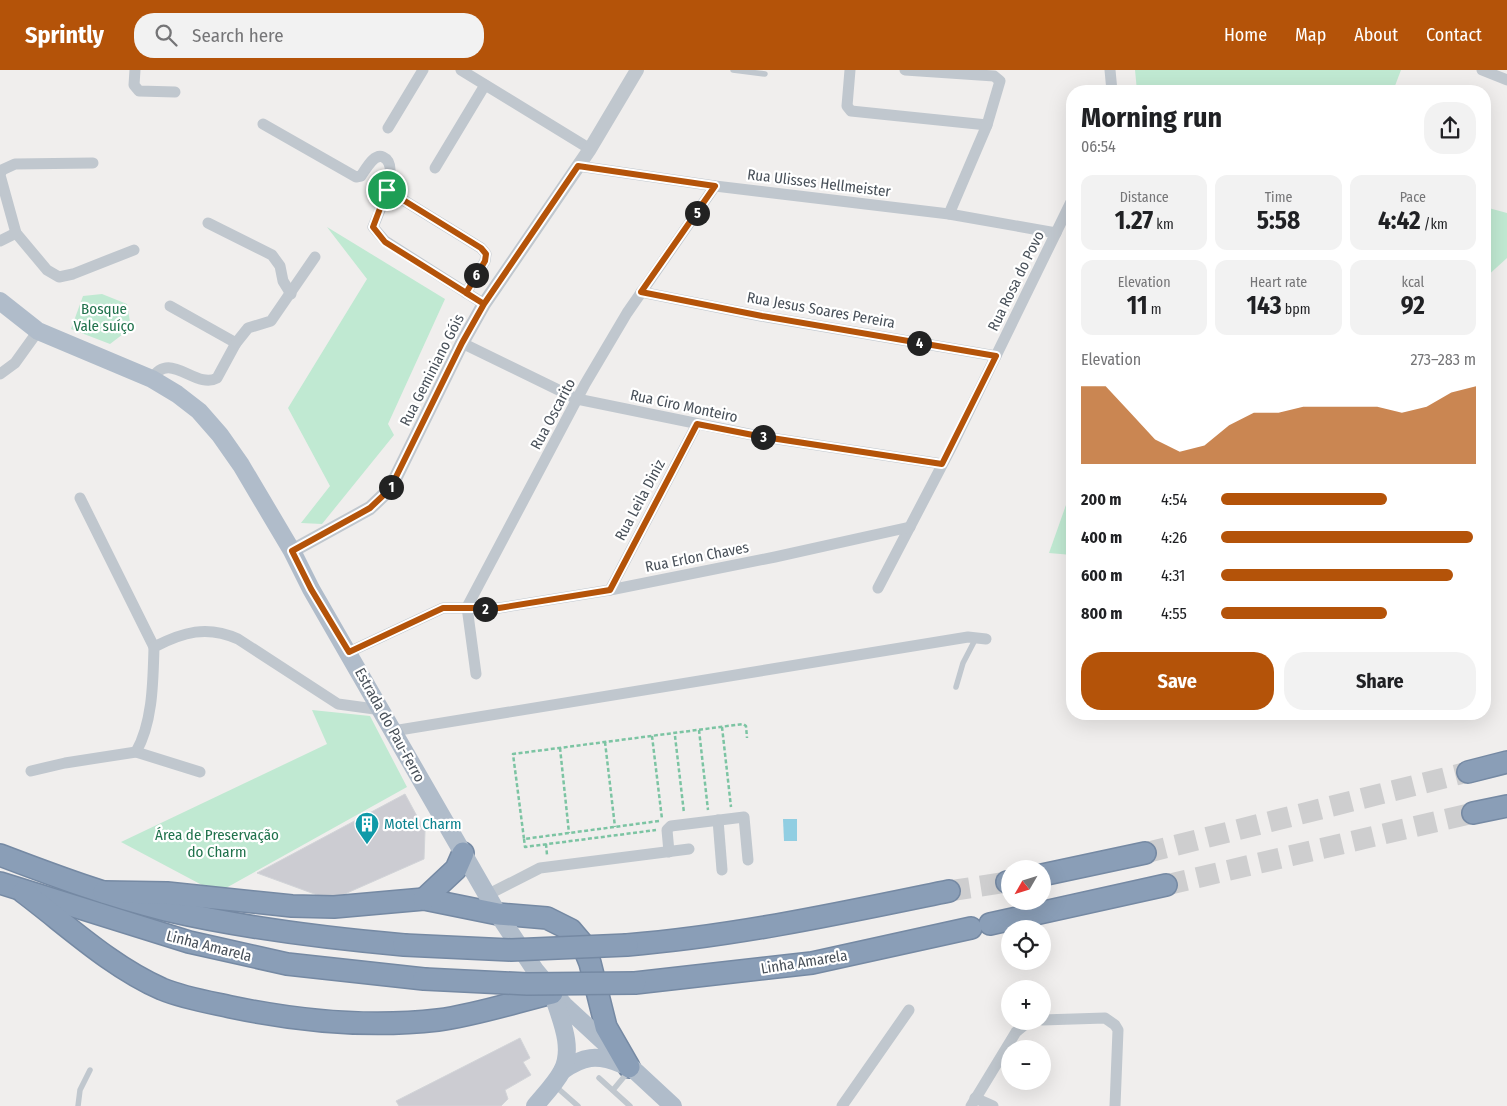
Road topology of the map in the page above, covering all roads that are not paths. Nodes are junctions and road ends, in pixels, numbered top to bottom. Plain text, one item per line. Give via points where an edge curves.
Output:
1 (135, 70) edge
2 (423, 70) edge
3 (461, 70) edge
4 (637, 70) edge
5 (733, 70) edge
6 (740, 70) edge
7 (850, 70) edge
8 (905, 70) edge
9 (1110, 70) edge
10 (1482, 70) edge
11 (765, 74) dead end
12 (1507, 80) edge
13 (485, 84) junction
14 (1111, 85) edge
15 (175, 92) dead end
16 (263, 124) dead end
17 (987, 125) junction
18 (388, 128) dead end
19 (590, 149) junction
20 (93, 163) dead end
21 (578, 166) junction
22 (434, 168) dead end
23 (715, 186) junction
24 (387, 190) junction
25 (1066, 212) edge
26 (950, 214) junction
27 (208, 223) dead end
28 (16, 233) junction
29 (1056, 233) junction
30 (0, 241) edge
31 (134, 250) dead end
32 (315, 257) dead end
33 (641, 292) junction
34 (466, 293) junction
35 (291, 294) junction
36 (0, 301) edge
37 (484, 304) junction
38 (170, 306) dead end
39 (38, 331) junction
40 (236, 343) junction
41 (462, 343) junction
42 (996, 356) junction
43 (0, 374) edge
44 (152, 379) junction
45 (577, 399) junction
46 (697, 424) junction
47 (942, 464) junction
48 (80, 498) dead end
49 (910, 526) junction
50 (292, 551) junction
51 (878, 588) dead end
52 (610, 590) junction
53 (467, 607) junction
54 (981, 639) joint
55 (154, 647) junction
56 (349, 652) junction
57 (476, 674) dead end
58 (956, 687) dead end
59 (382, 710) junction
60 (393, 731) junction
61 (136, 752) junction
62 (1507, 762) edge
63 (31, 771) dead end
64 (200, 772) dead end
65 (1468, 772) tunnel mouth
66 (1507, 806) edge
67 (1473, 813) tunnel mouth
68 (714, 821) junction
69 (689, 849) dead end
70 (669, 852) junction
71 (463, 853) junction
72 (1145, 853) tunnel mouth
73 (0, 855) edge
74 (748, 860) dead end
75 (722, 870) dead end
76 (1051, 873) edge
77 (0, 883) edge
78 (1166, 885) tunnel mouth
79 (949, 891) tunnel mouth
80 (22, 892) junction
81 (104, 892) junction
82 (487, 895) junction
83 (424, 900) junction
84 (498, 914) junction
85 (552, 993) junction
86 (909, 1010) dead end
87 (1051, 1020) edge
88 (1018, 1030) edge
89 (630, 1068) junction
90 (90, 1070) dead end
91 (557, 1077) junction
92 (599, 1078) dead end
93 (613, 1090) junction
94 (973, 1102) edge
95 (539, 1105) edge
96 (78, 1106) edge
97 (578, 1106) edge
98 (630, 1106) edge
99 (673, 1106) edge
100 (842, 1106) edge
101 (993, 1106) edge
102 (1115, 1106) edge

1 - 15 street via 134,86 139,91
2 - 18 street
3 - 13 street
4 - 19 street, Rua Geminiano Góis
5 - 6 lane
6 - 11 lane
7 - 17 street via 847,106 852,111
8 - 17 street via 998,78 999,85
9 - 14 street
10 - 12 street
13 - 19 street
13 - 22 street
16 - 24 street via 356,177 361,176 376,157 387,159 391,175
17 - 26 street
19 - 21 street, Rua Geminiano Góis
20 - 28 street via 15,164 2,170 0,175
21 - 23 street, Rua Ulisses Hellmeister
21 - 37 street, Rua Geminiano Góis
23 - 26 street, Rua Ulisses Hellmeister
23 - 33 street, Rua Oscarito
24 - 34 street via 373,227 375,232 385,242
24 - 34 street via 486,254
25 - 29 street, Rua Rosa do Povo
26 - 29 street, Rua Ulisses Hellmeister
27 - 35 street via 272,256 280,266 283,281
28 - 30 street
28 - 31 street via 47,270 59,277
29 - 42 street, Rua Rosa do Povo
32 - 35 street
33 - 42 street, Rua Jesus Soares Pereira
33 - 45 street, Rua Oscarito
34 - 37 street
35 - 40 street via 271,321 248,328
36 - 39 main road, Estrada do Pau-Ferro
37 - 41 street, Rua Geminiano Góis
38 - 40 street
39 - 43 street via 15,363
39 - 44 main road, Estrada do Pau-Ferro
40 - 44 street via 220,374 213,380 167,367 159,369
41 - 45 street, Rua Ciro Monteiro
41 - 50 street, Rua Geminiano Góis via 390,489 370,508
42 - 47 street, Rua Rosa do Povo
44 - 50 main road, Estrada do Pau-Ferro via 199,411 220,435
45 - 46 street, Rua Ciro Monteiro
45 - 53 street, Rua Oscarito
46 - 47 street, Rua Ciro Monteiro
46 - 52 street, Rua Leila Diniz
47 - 49 street, Rua Rosa do Povo
48 - 55 street
49 - 51 street, Rua Rosa do Povo
49 - 52 street, Rua Erlon Chaves
50 - 56 main road, Estrada do Pau-Ferro
52 - 53 street, Rua Erlon Chaves via 499,608
53 - 56 street, Rua Erlon Chaves via 438,610
53 - 57 street
54 - 58 lane via 963,663
54 - 60 street via 968,637
55 - 59 street via 192,631 224,633 338,704
55 - 61 street via 148,716 143,741
56 - 59 main road, Estrada do Pau-Ferro
59 - 60 main road, Estrada do Pau-Ferro
60 - 71 main road, Estrada do Pau-Ferro
61 - 63 street
61 - 64 street
62 - 65 highway
66 - 67 highway
68 - 70 street via 685,821 668,828
68 - 74 street via 744,817
68 - 75 street
69 - 70 street
70 - 82 street via 540,868
71 - 82 main road, Estrada do Pau-Ferro
71 - 83 highway via 456,869
72 - 76 highway
73 - 81 highway, Linha Amarela
77 - 80 highway, Linha Amarela
78 - 80 highway, Linha Amarela, bridge via 812,963 635,983 527,984 424,980 286,964 189,942
79 - 81 highway, Linha Amarela, bridge via 812,920 702,937 627,945 511,950 326,938 165,910
80 - 85 highway via 133,974 162,989 195,1000 252,1012 320,1022 439,1020
81 - 83 highway via 167,893 292,906 334,907
82 - 84 main road, Estrada do Pau-Ferro
83 - 84 highway
84 - 85 main road, Estrada do Pau-Ferro
84 - 89 highway via 547,918 561,923 577,937 590,963 606,1027
85 - 89 main road, Estrada do Pau-Ferro
85 - 91 main road via 564,1027 566,1046 566,1056
86 - 100 street
87 - 102 street via 1104,1018 1115,1025 1118,1030
88 - 94 street
89 - 91 main road via 596,1056 576,1061
89 - 93 lane
89 - 99 main road, Estrada do Pau-Ferro
90 - 96 lane via 80,1090
91 - 95 main road
91 - 97 lane
92 - 93 lane
93 - 98 lane
94 - 101 street

